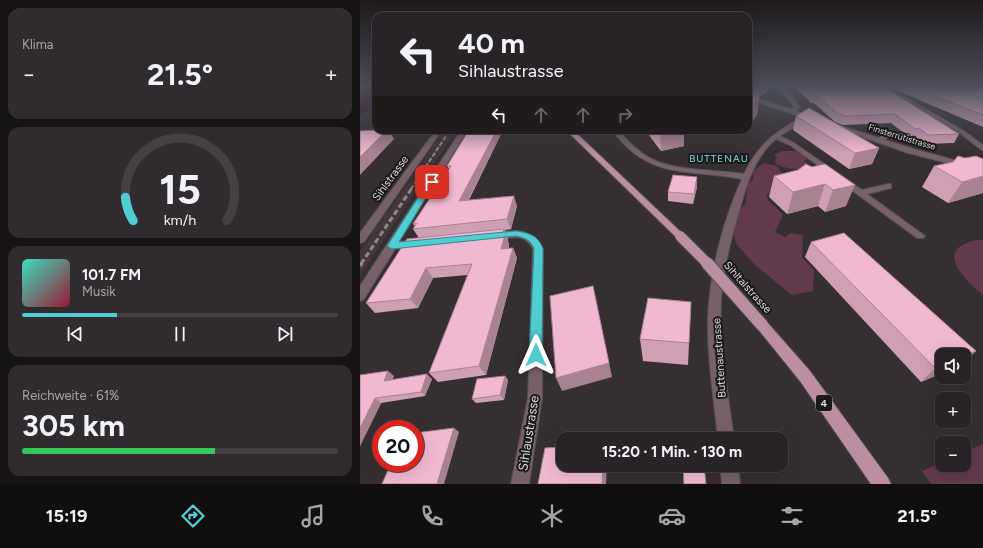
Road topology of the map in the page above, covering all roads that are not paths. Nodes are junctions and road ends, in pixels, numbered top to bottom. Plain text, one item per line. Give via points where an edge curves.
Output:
1 (779, 108) edge
2 (796, 108) edge
3 (919, 108) edge
4 (792, 112) junction
5 (806, 117) junction
6 (821, 121) edge
7 (829, 124) edge
8 (890, 131) dead end
9 (436, 134) edge
10 (462, 134) edge
11 (573, 134) edge
12 (618, 134) edge
13 (776, 136) junction
14 (881, 140) junction
15 (983, 149) edge
16 (983, 170) edge
17 (746, 177) junction
18 (888, 186) dead end
19 (861, 193) junction
20 (920, 236) dead end
21 (485, 237) edge
22 (360, 240) edge
23 (430, 242) edge
24 (392, 246) junction
25 (360, 296) edge
26 (725, 432) edge
27 (730, 472) edge
28 (520, 484) edge
29 (731, 484) edge
30 (882, 484) edge

1 - 4 street
2 - 4 street
3 - 15 street via 962,132
4 - 5 street
5 - 6 street
5 - 13 street, Buttenaustrasse
7 - 14 street, Finsterrütistrasse
8 - 14 street
9 - 22 street, Sihlstrasse
10 - 24 street
11 - 30 main road, Sihltalstrasse / 4, bridge via 706,262 762,325 804,376
12 - 17 street via 625,144 650,163 669,169
13 - 17 street, Buttenaustrasse via 764,148
13 - 19 street via 792,144
14 - 16 street, Finsterrütistrasse
17 - 26 street, Buttenaustrasse via 735,207 718,280 716,342
18 - 19 street
19 - 20 street
21 - 28 street, Sihlaustrasse via 516,234 527,236 536,241 538,249 535,398
23 - 24 street
24 - 25 street
27 - 29 street

